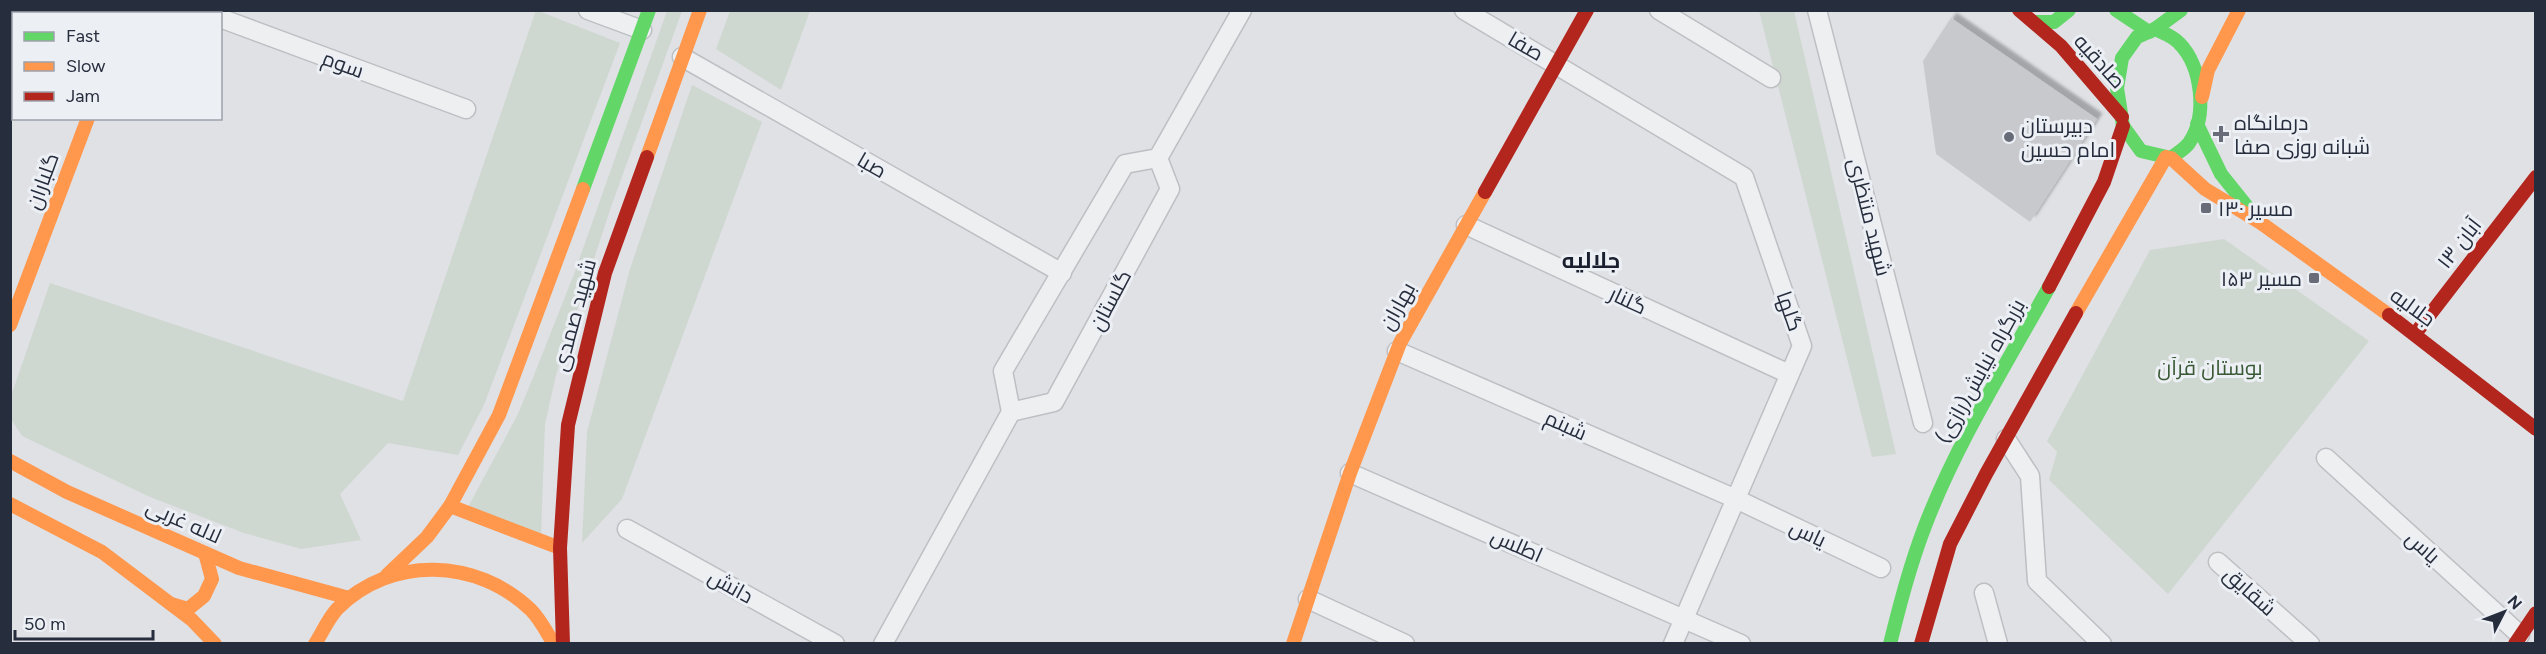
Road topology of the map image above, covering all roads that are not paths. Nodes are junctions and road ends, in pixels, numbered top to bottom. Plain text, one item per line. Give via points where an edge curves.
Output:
1 (588, 10) edge
2 (649, 10) edge
3 (700, 10) edge
4 (1242, 10) edge
5 (1464, 10) edge
6 (1587, 10) edge
7 (1659, 10) edge
8 (1817, 10) edge
9 (2019, 10) edge
10 (2069, 10) edge
11 (2116, 10) edge
12 (2181, 10) edge
13 (2240, 10) edge
14 (222, 19) edge
15 (2035, 22) junction
16 (642, 30) junction
17 (2152, 31) junction
18 (682, 57) junction
19 (1557, 64) junction
20 (1770, 78) dead end
21 (2200, 105) junction
22 (466, 109) dead end
23 (87, 120) edge
24 (2123, 122) junction
25 (2197, 124) junction
26 (2169, 157) junction
27 (1158, 158) junction
28 (2535, 177) edge
29 (2261, 223) junction
30 (1466, 225) junction
31 (1062, 273) junction
32 (10, 325) edge
33 (2415, 334) junction
34 (1397, 351) junction
35 (1789, 374) junction
36 (1011, 412) junction
37 (1923, 423) dead end
38 (2535, 429) edge
39 (2006, 439) junction
40 (2326, 458) dead end
41 (10, 461) edge
42 (1350, 473) junction
43 (1736, 499) junction
44 (10, 504) edge
45 (450, 506) junction
46 (627, 529) dead end
47 (560, 548) junction
48 (205, 553) junction
49 (2218, 562) dead end
50 (1881, 568) dead end
51 (387, 575) junction
52 (1984, 593) dead end
53 (349, 597) junction
54 (1308, 598) junction
55 (171, 604) junction
56 (2534, 616) edge
57 (1684, 618) junction
58 (2517, 639) edge
59 (215, 644) edge
60 (315, 644) edge
61 (554, 644) edge
62 (563, 644) edge
63 (835, 644) edge
64 (883, 644) edge
65 (1293, 644) edge
66 (1405, 644) edge
67 (1673, 644) edge
68 (1741, 644) edge
69 (1890, 644) edge
70 (1921, 644) edge
71 (1998, 644) edge
72 (2102, 644) edge
73 (2310, 644) edge

1 - 16 street
2 - 16 main road, شهید صمدی
3 - 18 main road, شهید صمدی
4 - 27 street
5 - 19 street, صفا
6 - 19 main road, بهاران
7 - 20 street
8 - 37 street, شهید منتظری
9 - 15 main road, صادقیه
10 - 15 main road via 2063,18 2048,24
11 - 17 main road
12 - 17 main road
13 - 21 main road via 2208,70
14 - 22 street, سوم
15 - 24 main road, صادقیه via 2095,82
16 - 45 main road, شهید صمدی via 499,415
17 - 21 main road via 2178,42 2193,60
17 - 24 main road via 2137,37 2122,58 2117,88
18 - 31 street, صبا
18 - 47 main road, شهید صمدی via 605,273 568,425
19 - 30 main road, بهاران
19 - 35 street, گلها via 1744,177 1802,346
21 - 25 main road
23 - 32 main road, گلباران
24 - 26 main road via 2141,151
24 - 69 main road, بزرگراه نیایش(رازی) via 2102,188 1966,437 1920,535 1897,604
25 - 26 main road via 2188,144
25 - 29 main road via 2221,174
26 - 29 main road via 2205,189
26 - 39 main road via 2134,210
27 - 31 street via 1125,164
27 - 36 street, گلستان via 1170,189 1054,402
28 - 33 main road, ۱۳ آبان
29 - 33 main road, جلالیه
30 - 34 main road, بهاران
30 - 35 street, گلنار
31 - 36 street via 1003,371
33 - 38 main road, جلالیه
34 - 42 main road, بهاران
34 - 43 street, شبنم
35 - 43 street, گلها
36 - 64 street
39 - 70 main road via 1950,544
39 - 72 street via 2030,476 2037,581
40 - 58 street, یاس
41 - 48 main road, لاله غربی via 67,492
42 - 54 main road, بهاران
42 - 57 street, اطلس
43 - 50 street, یاس
43 - 57 street, گلها
44 - 55 main road via 102,552
45 - 47 main road
45 - 51 main road, شهید صمدی via 427,537
46 - 63 street, دانش
47 - 62 main road, شهید صمدی
48 - 53 main road, لاله غربی via 239,568
48 - 55 main road via 212,579 204,596 188,609
49 - 73 street, شقایق
51 - 53 main road
51 - 61 main road via 431,567 474,573 513,592 545,624
52 - 71 street
53 - 60 main road
54 - 65 main road, بهاران
54 - 66 street
55 - 59 main road
56 - 58 main road
57 - 67 street, گلها
57 - 68 street, اطلس

